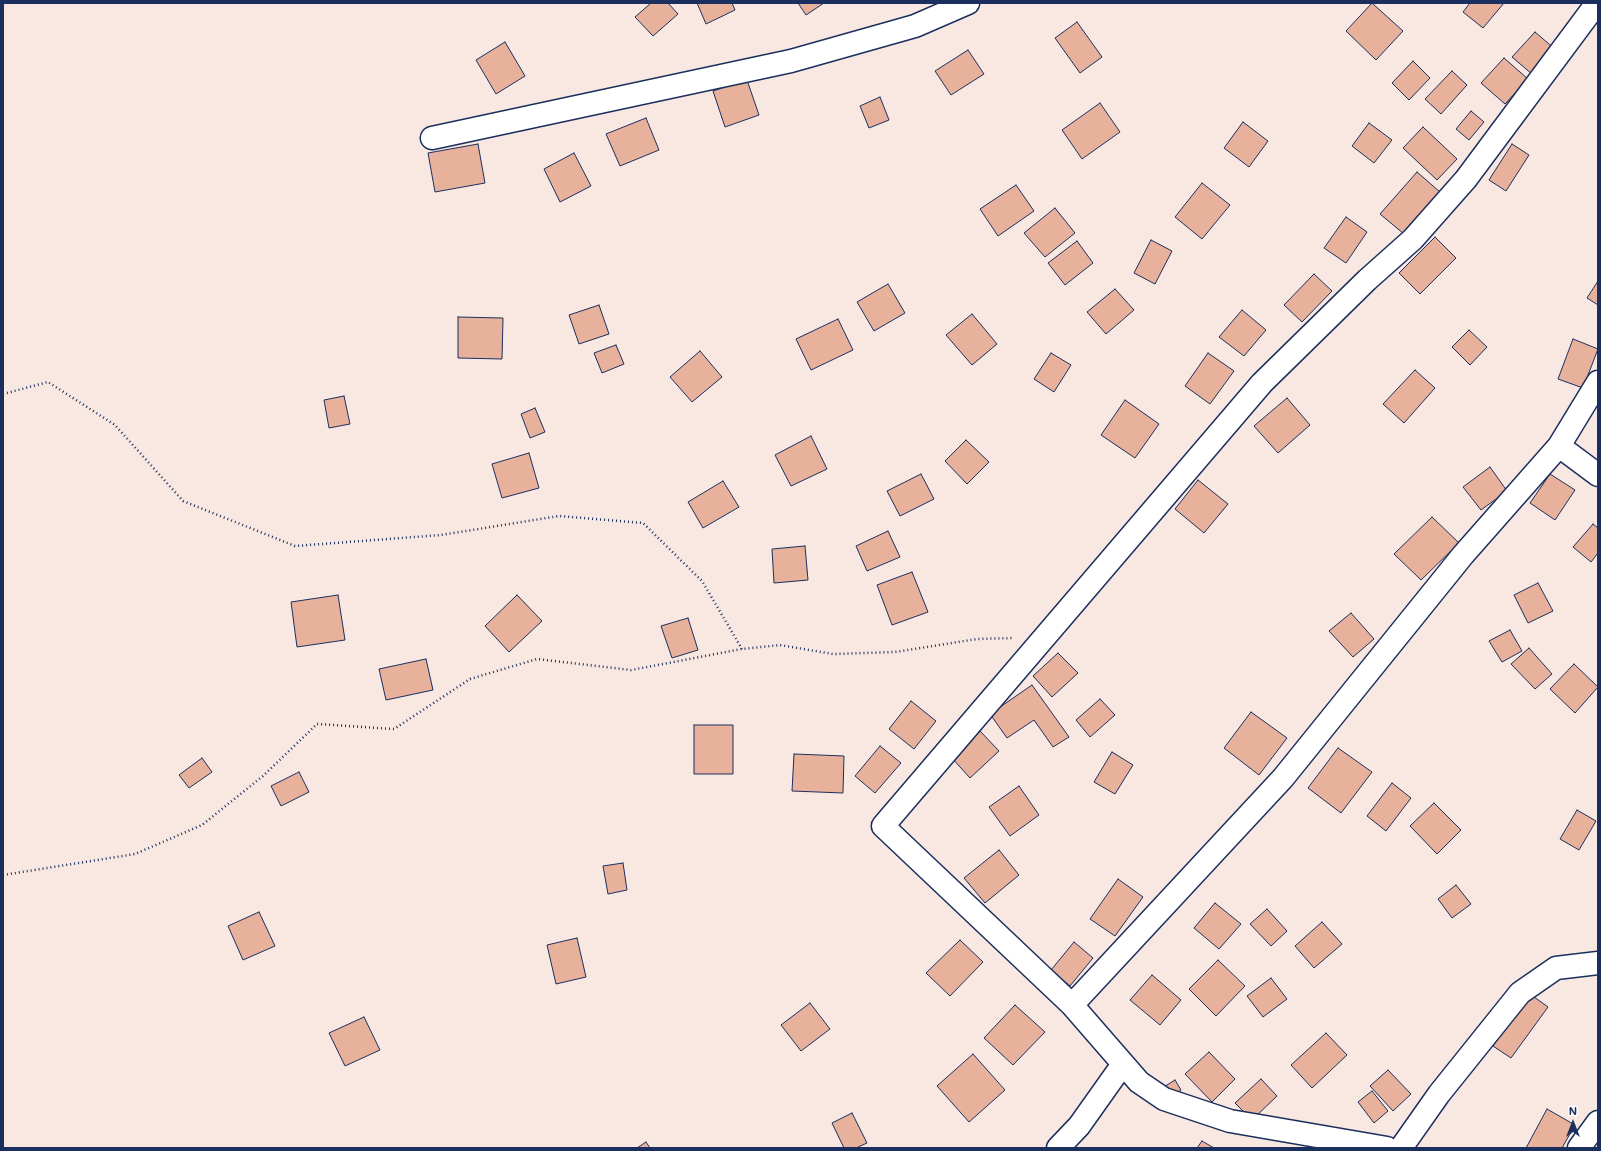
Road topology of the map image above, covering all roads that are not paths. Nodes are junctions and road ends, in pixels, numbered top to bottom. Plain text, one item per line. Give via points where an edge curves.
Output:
1 (968, 3) edge
2 (1597, 3) edge
3 (432, 138) dead end
4 (1598, 382) edge
5 (1559, 446) junction
6 (1598, 475) edge
7 (1598, 964) edge
8 (1072, 1005) junction
9 (1123, 1064) junction
10 (1598, 1122) edge
11 (1058, 1148) edge
12 (1388, 1148) edge
13 (1402, 1148) edge
14 (1579, 1148) edge

1 - 3 street via 914,26 791,61
2 - 8 street via 1466,179 1413,239 1367,280 1262,383 883,826
4 - 5 street
5 - 6 street
5 - 8 street via 1463,555 1283,778
7 - 13 street via 1556,968 1520,993 1439,1094
8 - 9 street
9 - 11 street via 1079,1126
9 - 12 street via 1139,1082 1164,1099 1223,1118
10 - 14 street

